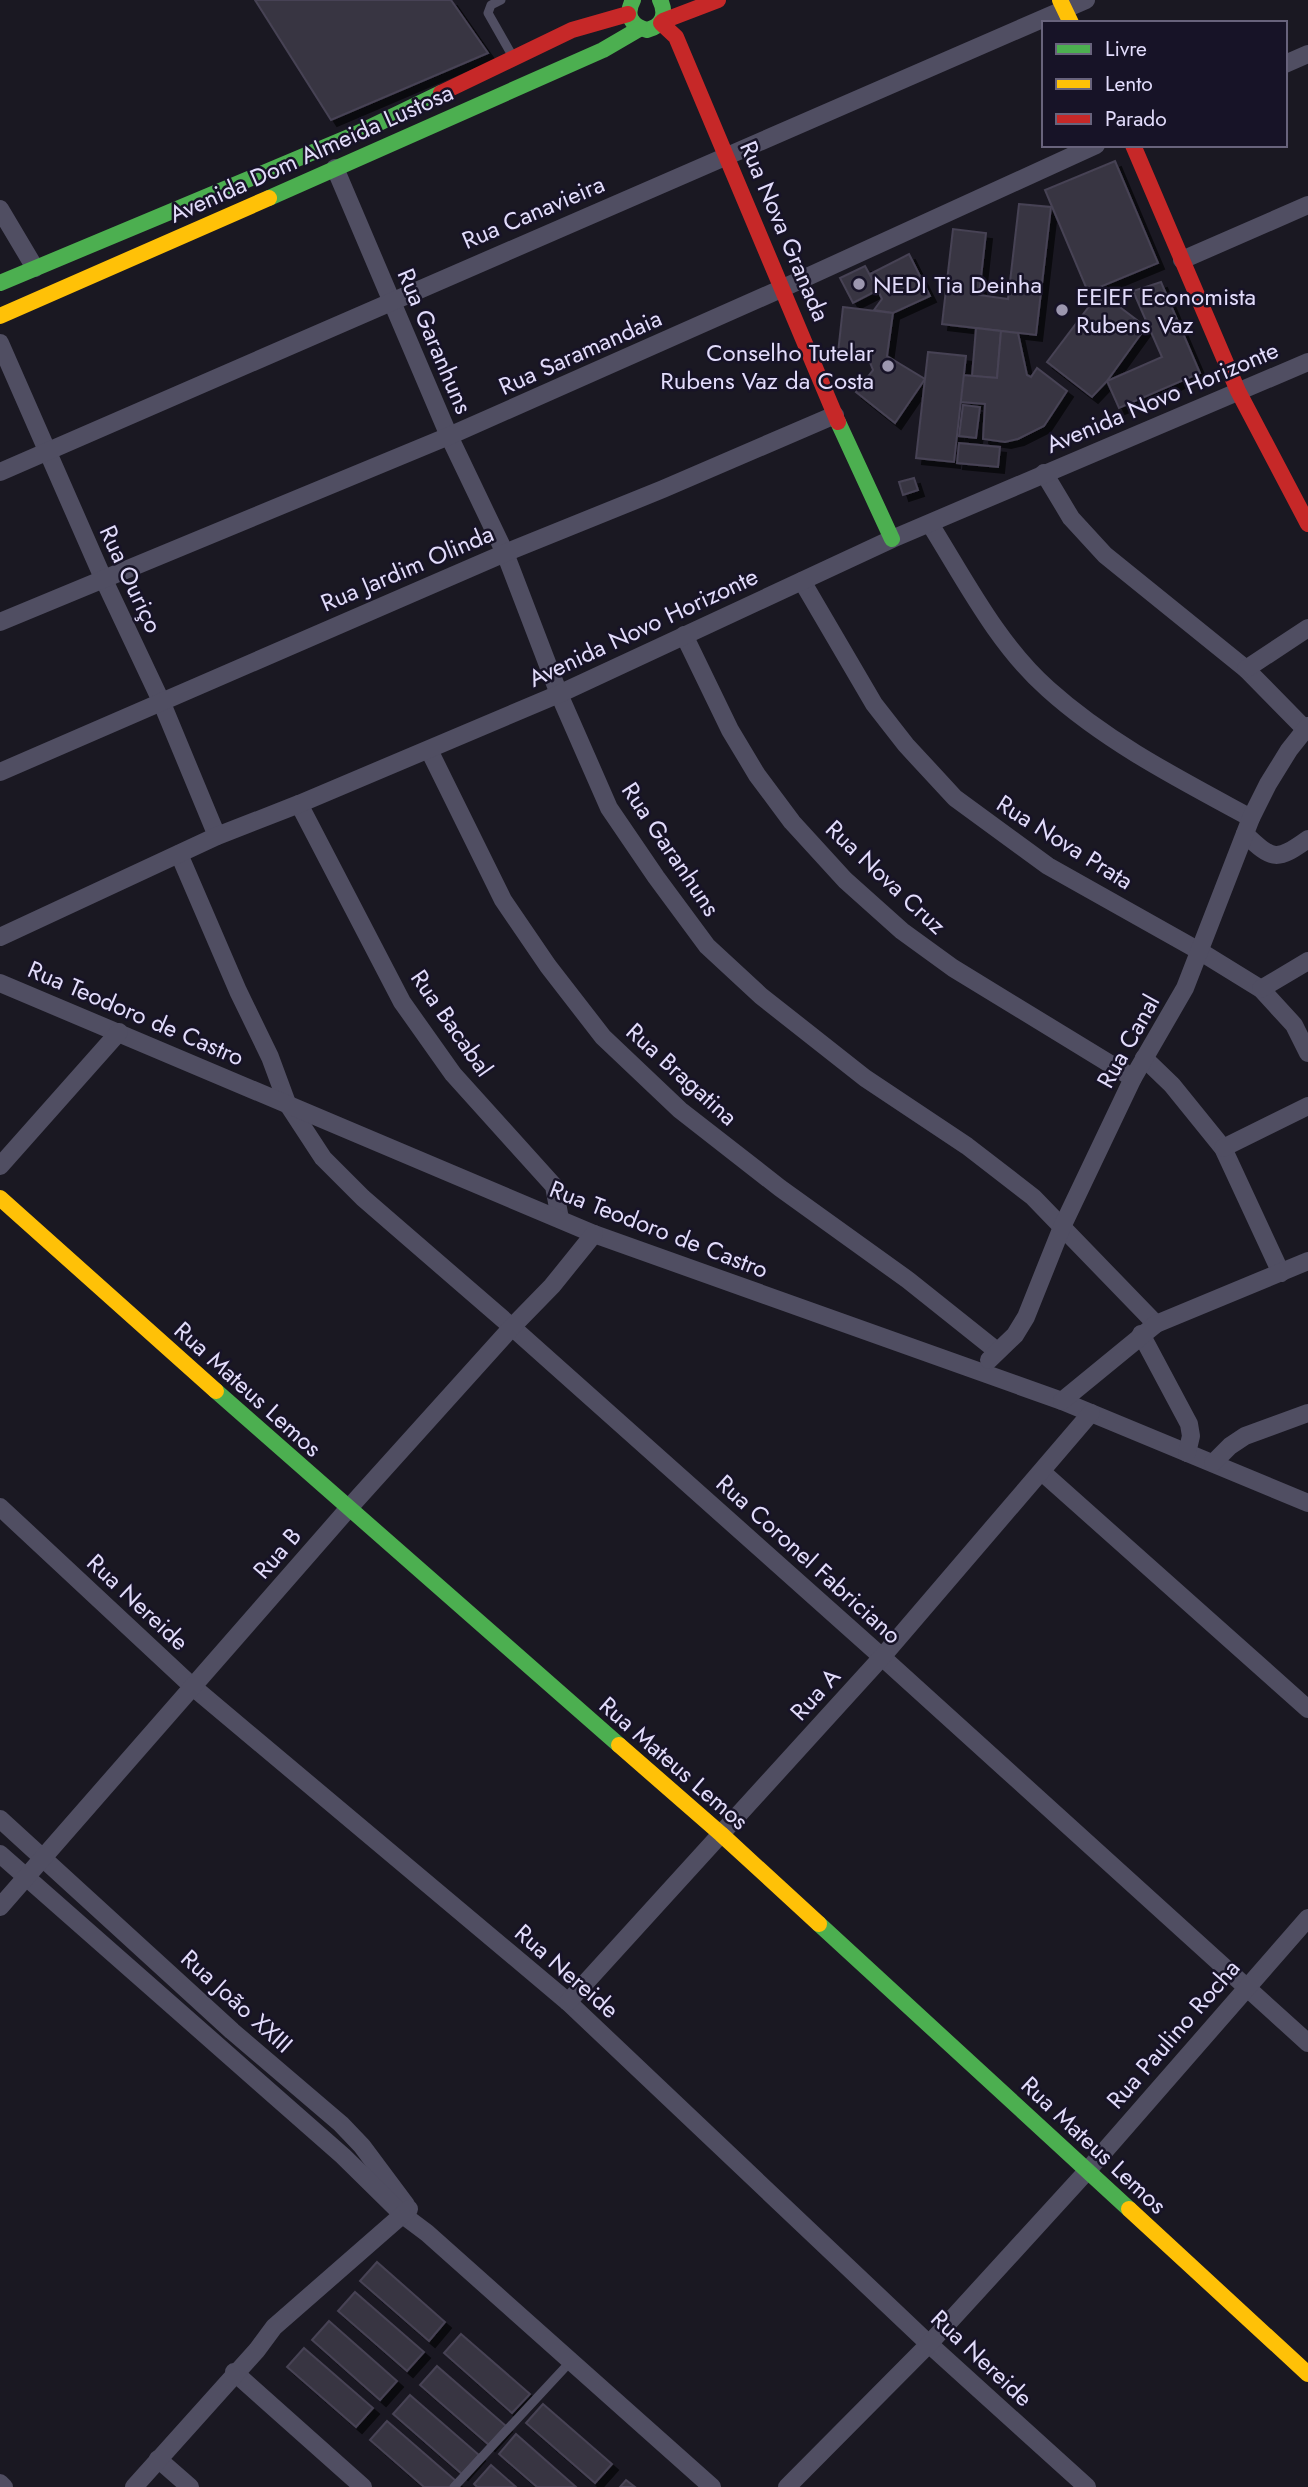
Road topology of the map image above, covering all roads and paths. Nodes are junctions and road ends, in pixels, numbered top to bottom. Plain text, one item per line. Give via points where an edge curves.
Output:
1 (501, 0) edge
2 (660, 0) edge
3 (718, 0) edge
4 (1086, 0) edge
5 (628, 6) edge
6 (1065, 11) edge
7 (662, 22) junction
8 (639, 29) junction
9 (1308, 54) edge
10 (514, 58) junction
11 (1287, 63) edge
12 (1092, 147) edge
13 (1134, 147) edge
14 (727, 155) junction
15 (335, 168) junction
16 (1308, 205) edge
17 (0, 209) edge
18 (1182, 260) junction
19 (35, 268) junction
20 (0, 283) edge
21 (783, 288) junction
22 (391, 300) junction
23 (0, 316) edge
24 (0, 343) edge
25 (1308, 362) edge
26 (1238, 391) junction
27 (835, 415) junction
28 (449, 436) junction
29 (48, 452) junction
30 (0, 472) edge
31 (1044, 473) junction
32 (930, 524) junction
33 (1308, 524) edge
34 (892, 539) junction
35 (505, 553) junction
36 (103, 578) junction
37 (802, 580) junction
38 (0, 622) edge
39 (1308, 628) edge
40 (684, 635) junction
41 (1246, 669) junction
42 (559, 694) junction
43 (161, 701) junction
44 (1307, 728) edge
45 (429, 750) junction
46 (0, 772) edge
47 (299, 804) junction
48 (1248, 826) junction
49 (216, 836) junction
50 (1308, 839) edge
51 (178, 854) junction
52 (0, 937) edge
53 (1201, 951) junction
54 (1308, 961) edge
55 (0, 983) edge
56 (1261, 989) junction
57 (119, 1032) junction
58 (1308, 1053) edge
59 (1144, 1058) junction
60 (1133, 1078) junction
61 (288, 1103) junction
62 (1308, 1106) edge
63 (1223, 1148) junction
64 (0, 1166) edge
65 (0, 1198) edge
66 (560, 1219) junction
67 (1062, 1227) junction
68 (594, 1234) junction
69 (1308, 1261) edge
70 (1281, 1273) junction
71 (512, 1327) junction
72 (1149, 1329) junction
73 (997, 1351) junction
74 (978, 1371) junction
75 (1062, 1401) junction
76 (1091, 1413) junction
77 (1308, 1413) edge
78 (1187, 1453) junction
79 (1213, 1463) junction
80 (1042, 1472) junction
81 (1308, 1503) edge
82 (0, 1507) edge
83 (348, 1509) junction
84 (882, 1657) junction
85 (193, 1687) junction
86 (1308, 1709) edge
87 (0, 1819) edge
88 (721, 1834) junction
89 (0, 1854) edge
90 (44, 1858) junction
91 (27, 1878) junction
92 (0, 1907) edge
93 (1308, 1918) edge
94 (1246, 1986) junction
95 (568, 2002) junction
96 (1308, 2043) edge
97 (1088, 2170) junction
98 (406, 2212) junction
99 (929, 2343) junction
100 (571, 2361) junction
101 (234, 2372) junction
102 (1308, 2374) edge
103 (158, 2459) junction
104 (0, 2483) edge
105 (4, 2487) edge
106 (134, 2487) edge
107 (190, 2487) edge
108 (363, 2487) edge
109 (454, 2487) edge
110 (712, 2487) edge
111 (788, 2487) edge
112 (1087, 2487) edge

1 - 10 lane via 491,5 488,13
2 - 7 street via 665,9
3 - 7 street
4 - 6 street, Rua Canavieira
5 - 8 street
5 - 10 street, Avenida Dom Almeida Lustosa
6 - 14 street, Rua Canavieira
7 - 8 street, Avenida Dom Almeida Lustosa via 651,30
7 - 14 street, Rua Nova Granada via 676,37
8 - 15 street, Avenida Dom Almeida Lustosa via 603,50
9 - 11 street
10 - 19 street, Avenida Dom Almeida Lustosa via 354,135
12 - 21 street, Rua Saramandaia
13 - 18 street
14 - 21 street, Rua Nova Granada
14 - 22 street, Rua Canavieira
15 - 22 street, Rua Garanhuns
15 - 23 street, Avenida Dom Almeida Lustosa
16 - 18 street
17 - 19 street
18 - 26 street
19 - 20 street, Avenida Dom Almeida Lustosa
21 - 27 street, Rua Nova Granada
21 - 28 street, Rua Saramandaia
22 - 28 street, Rua Garanhuns
22 - 29 street, Rua Canavieira
24 - 29 street, Rua Ouriço
25 - 26 street, Avenida Novo Horizonte
26 - 31 street, Avenida Novo Horizonte
26 - 33 street
27 - 34 street, Rua Nova Granada
27 - 35 street, Rua Jardim Olinda
28 - 35 street, Rua Garanhuns
28 - 36 street, Rua Saramandaia
29 - 30 street, Rua Canavieira
29 - 36 street, Rua Ouriço
31 - 32 street, Avenida Novo Horizonte
31 - 41 street via 1071,518 1105,555
32 - 34 street, Avenida Novo Horizonte
32 - 48 street via 1011,650 1047,688 1110,737
34 - 37 street, Avenida Novo Horizonte
35 - 42 street, Rua Garanhuns
35 - 43 street, Rua Jardim Olinda
36 - 38 street, Rua Saramandaia
36 - 43 street, Rua Ouriço
37 - 40 street, Avenida Novo Horizonte
37 - 53 street, Rua Nova Prata via 874,704 956,799 1048,866
39 - 41 street
40 - 42 street, Avenida Novo Horizonte
40 - 60 street, Rua Nova Cruz via 757,775 845,880 902,931 953,968
41 - 44 street
42 - 45 street, Avenida Novo Horizonte
42 - 67 street, Rua Garanhuns via 609,808 707,946 761,996 865,1078 967,1146
43 - 46 street, Rua Jardim Olinda
43 - 49 street, Rua Ouriço
44 - 48 street, Rua Canal via 1275,773
45 - 47 street, Avenida Novo Horizonte
45 - 73 street, Rua Bragatina via 503,900 603,1037 680,1111
47 - 49 street, Avenida Novo Horizonte
47 - 66 street, Rua Bacabal via 402,1002 453,1074 554,1186
48 - 50 street via 1261,850 1278,857
48 - 53 street, Rua Canal
49 - 51 street, Avenida Novo Horizonte
51 - 52 street, Avenida Novo Horizonte
51 - 61 street, Rua Coronel Fabriciano
53 - 56 street, Rua Nova Prata
53 - 59 street, Rua Canal
54 - 56 street
55 - 57 street, Rua Teodoro de Castro
56 - 58 street, Rua Nova Prata via 1294,1025
57 - 61 street, Rua Teodoro de Castro
57 - 64 street
59 - 60 street, Rua Canal
59 - 63 street
60 - 67 street, Rua Canal
61 - 66 street, Rua Teodoro de Castro
61 - 71 street, Rua Coronel Fabriciano via 323,1158
62 - 63 street
63 - 70 street
65 - 83 street, Rua Mateus Lemos
66 - 68 street, Rua Teodoro de Castro
67 - 72 street, Rua Garanhuns
67 - 73 street, Rua Canal via 1026,1317
68 - 71 street, Rua B
68 - 74 street, Rua Teodoro de Castro
69 - 70 street
70 - 72 street
71 - 83 street, Rua B
71 - 84 street, Rua Coronel Fabriciano
72 - 75 street
72 - 78 street, Rua Garanhuns via 1189,1424
73 - 74 street, Rua Canal
74 - 75 street, Rua Teodoro de Castro
75 - 76 street, Rua Teodoro de Castro
76 - 78 street, Rua Teodoro de Castro
76 - 80 street, Rua A
77 - 79 street via 1245,1436
78 - 79 street, Rua Teodoro de Castro
79 - 81 street, Rua Teodoro de Castro
80 - 84 street, Rua A
80 - 86 street
82 - 85 street, Rua Nereide
83 - 85 street, Rua B
83 - 88 street, Rua Mateus Lemos
84 - 88 street, Rua A
84 - 94 street, Rua Coronel Fabriciano
85 - 90 street, Rua B
85 - 95 street, Rua Nereide
87 - 90 street, Rua João XXIII
88 - 95 street, Rua A
88 - 97 street, Rua Mateus Lemos
89 - 91 street, Rua João XXIII
90 - 91 street, Rua B
90 - 98 street, Rua João XXIII via 354,2136
91 - 92 street, Rua B
91 - 98 street, Rua João XXIII
93 - 94 street, Rua Paulino Rocha
94 - 96 street, Rua Coronel Fabriciano
94 - 97 street, Rua Paulino Rocha
95 - 99 street, Rua Nereide
97 - 99 street, Rua Paulino Rocha
97 - 102 street, Rua Mateus Lemos
98 - 100 street, Rua João XXIII
98 - 101 street via 274,2327
99 - 111 street, Rua Paulino Rocha
99 - 112 street, Rua Nereide
100 - 109 lane
100 - 110 street, Rua João XXIII
101 - 103 street
101 - 108 street
103 - 106 street
103 - 107 street
104 - 105 street

